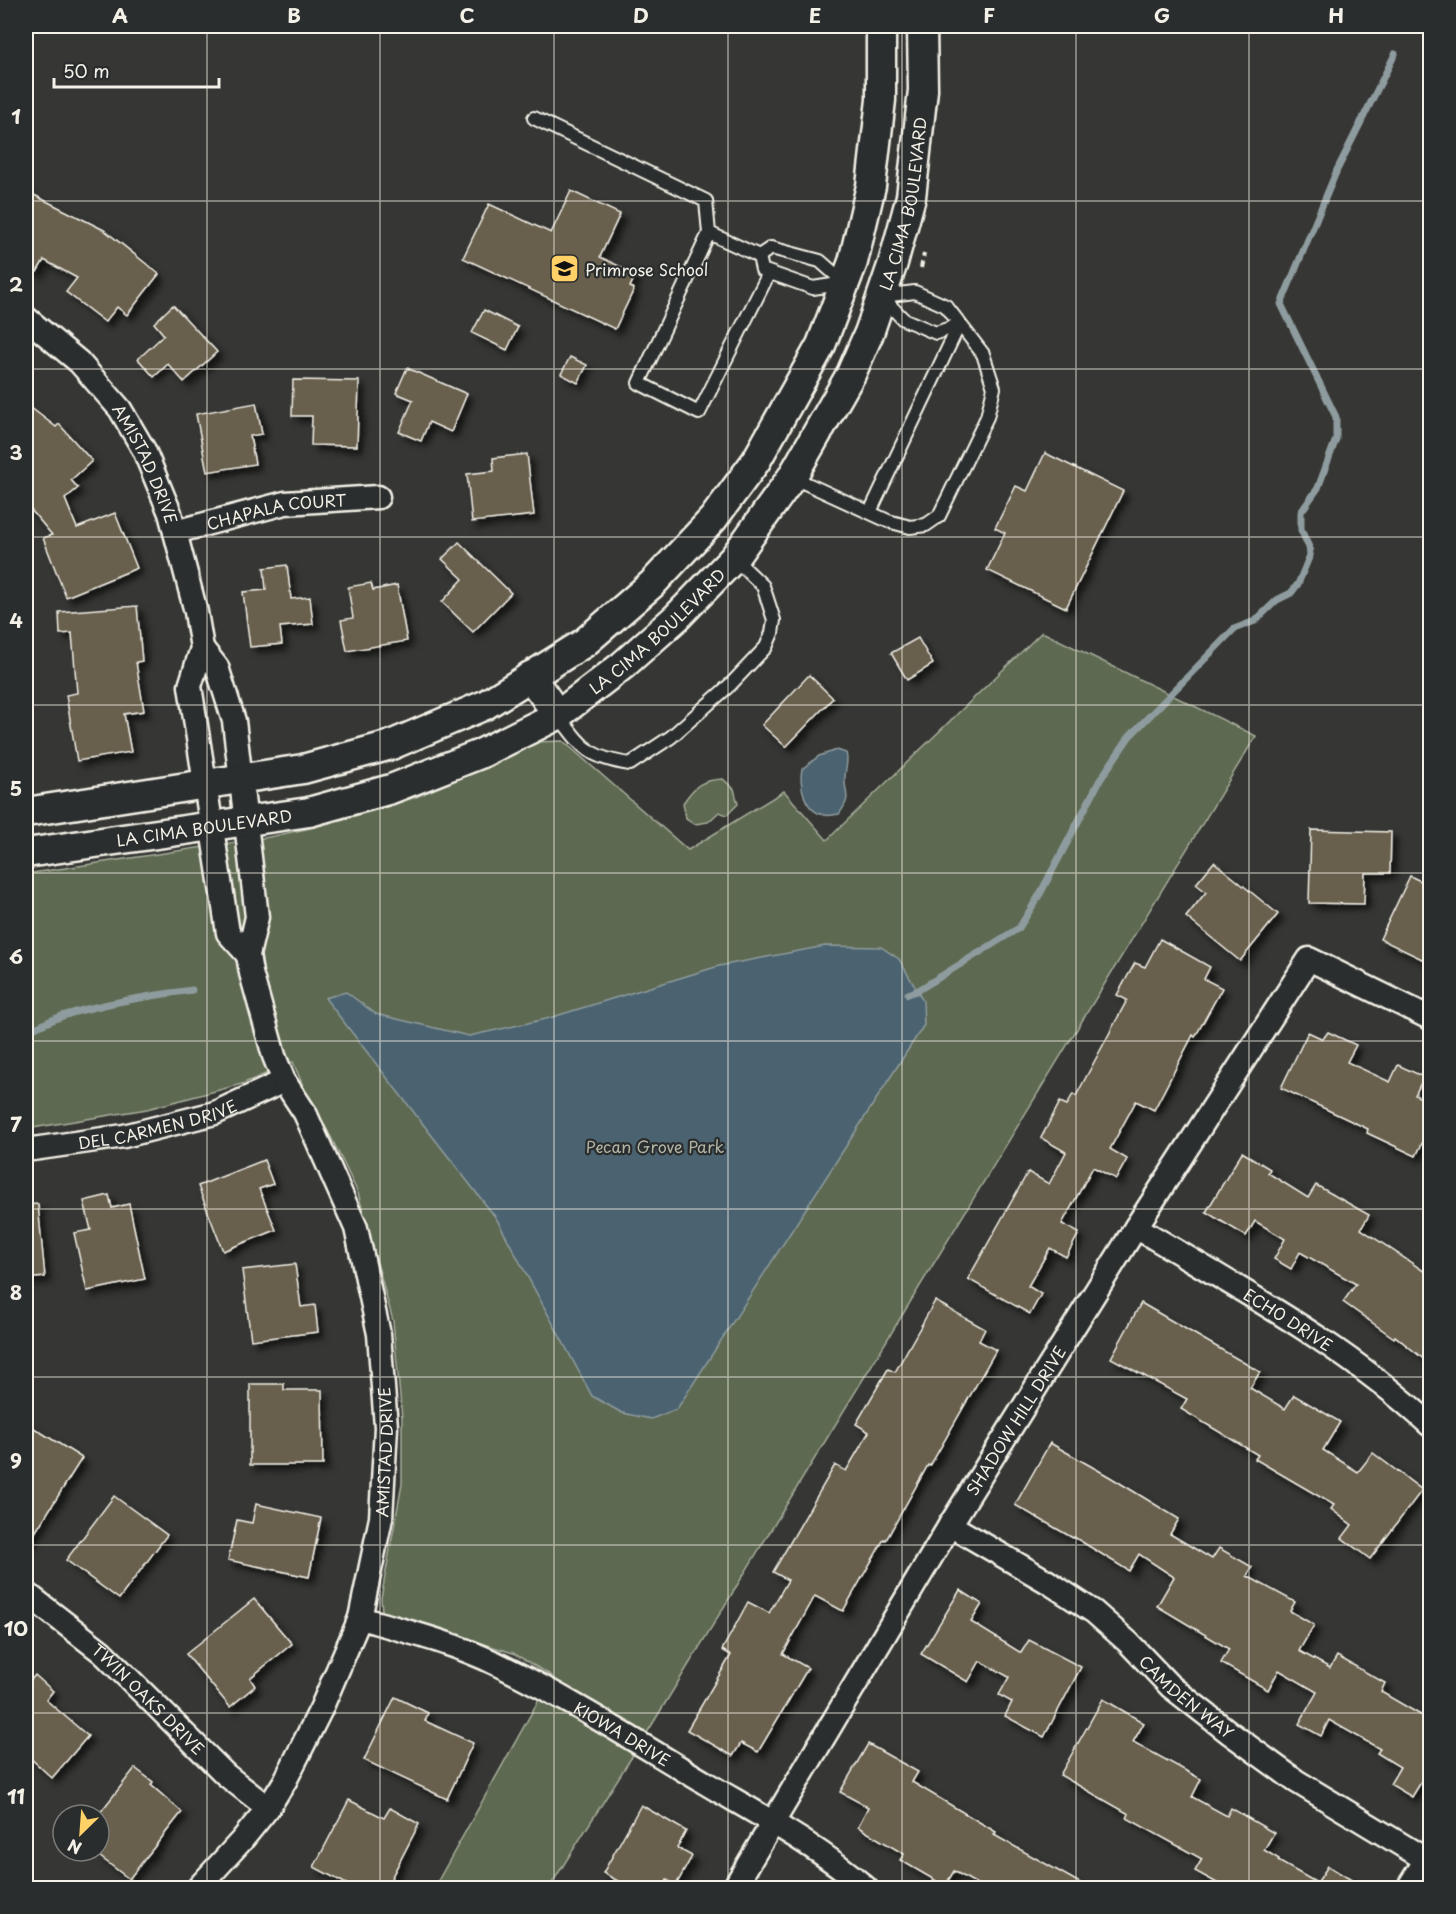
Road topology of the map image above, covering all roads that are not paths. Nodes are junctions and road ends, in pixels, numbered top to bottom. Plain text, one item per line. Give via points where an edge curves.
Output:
1 (881, 26) edge
2 (922, 26) edge
3 (534, 118) dead end
4 (709, 233) junction
5 (759, 256) junction
6 (769, 273) junction
7 (845, 283) junction
8 (881, 297) junction
9 (26, 318) edge
10 (959, 325) junction
11 (792, 477) junction
12 (378, 496) dead end
13 (870, 512) junction
14 (176, 532) junction
15 (693, 540) junction
16 (734, 558) junction
17 (202, 648) junction
18 (530, 676) junction
19 (558, 715) junction
20 (241, 779) junction
21 (205, 784) junction
22 (26, 812) edge
23 (246, 821) junction
24 (212, 826) junction
25 (26, 854) edge
26 (248, 954) junction
27 (1431, 1018) edge
28 (284, 1081) junction
29 (26, 1150) edge
30 (1136, 1227) junction
31 (1431, 1425) edge
32 (950, 1526) junction
33 (26, 1593) edge
34 (360, 1618) junction
35 (268, 1808) junction
36 (774, 1824) junction
37 (1429, 1858) edge
38 (198, 1888) edge
39 (734, 1888) edge
40 (866, 1888) edge
41 (1408, 1888) edge

1 - 7 street, LA CIMA BOULEVARD via 881,100 871,186
2 - 8 street, LA CIMA BOULEVARD via 923,90 911,197
3 - 4 lane via 706,201
4 - 5 lane
4 - 6 lane via 639,383 699,413
5 - 6 lane via 762,270
5 - 7 lane via 771,248 820,261
6 - 7 lane via 813,288
7 - 8 street
7 - 15 street, LA CIMA BOULEVARD via 821,345 756,461
8 - 10 lane via 903,319 936,333
8 - 10 lane via 915,292 946,306
8 - 11 street, LA CIMA BOULEVARD via 851,374
9 - 14 street, AMISTAD DRIVE via 79,362 120,409 144,450
10 - 13 lane
10 - 13 lane via 982,354 994,388 987,417 939,516 926,525 910,527
11 - 13 lane
11 - 16 street, LA CIMA BOULEVARD
12 - 14 street, CHAPALA COURT via 285,503
14 - 17 street, AMISTAD DRIVE
15 - 16 street
15 - 18 street, LA CIMA BOULEVARD via 652,584 584,643
16 - 19 street, LA CIMA BOULEVARD via 670,624
16 - 19 lane via 763,586 774,620 766,647 731,684 671,737 630,764 609,761 583,748
17 - 20 street, AMISTAD DRIVE via 217,667 234,721
17 - 21 street, AMISTAD DRIVE via 190,686
18 - 19 street
18 - 20 street, LA CIMA BOULEVARD via 485,705 391,745 303,769
19 - 23 street, LA CIMA BOULEVARD via 480,754 391,789 309,812
20 - 21 street, LA CIMA BOULEVARD
20 - 23 street, AMISTAD DRIVE
21 - 22 street, LA CIMA BOULEVARD
21 - 24 street, AMISTAD DRIVE
23 - 24 street, LA CIMA BOULEVARD
23 - 26 street, AMISTAD DRIVE via 257,917
24 - 25 street, LA CIMA BOULEVARD
24 - 26 street, AMISTAD DRIVE via 228,933
26 - 28 street, AMISTAD DRIVE
27 - 30 street, SHADOW HILL DRIVE via 1308,959
28 - 29 street, DEL CARMEN DRIVE via 215,1113 124,1136
28 - 34 street, AMISTAD DRIVE via 304,1113 356,1228 379,1335 386,1427 381,1518
30 - 31 street, ECHO DRIVE via 1303,1328 1407,1403
30 - 32 street, SHADOW HILL DRIVE
32 - 36 street, SHADOW HILL DRIVE
32 - 37 street, CAMDEN WAY via 1094,1612 1170,1686 1296,1781
33 - 35 street, TWIN OAKS DRIVE via 102,1652 226,1775
34 - 35 street, AMISTAD DRIVE via 321,1709
34 - 36 street, KIOWA DRIVE via 496,1663 565,1699
35 - 38 street, AMISTAD DRIVE
36 - 39 street, SHADOW HILL DRIVE
36 - 40 street, KIOWA DRIVE
37 - 41 street

